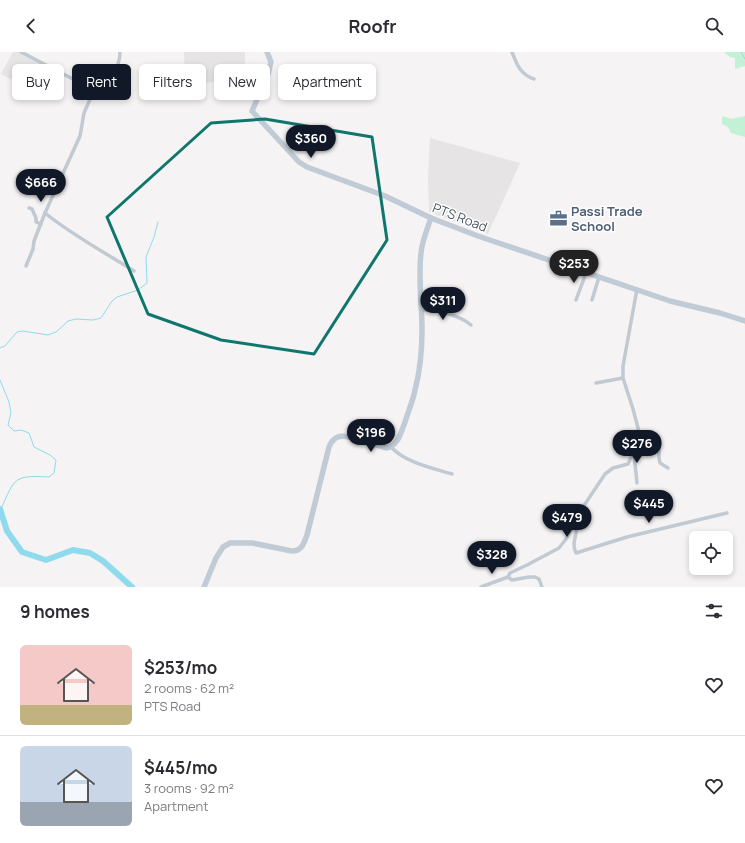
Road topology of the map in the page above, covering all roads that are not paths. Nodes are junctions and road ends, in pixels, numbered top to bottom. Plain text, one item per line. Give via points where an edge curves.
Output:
1 (21, 52) edge
2 (120, 52) edge
3 (267, 52) edge
4 (512, 52) edge
5 (118, 64) edge
6 (72, 79) edge
7 (534, 79) dead end
8 (90, 100) edge
9 (29, 208) dead end
10 (45, 213) junction
11 (431, 218) junction
12 (41, 224) junction
13 (26, 266) dead end
14 (134, 271) dead end
15 (586, 273) junction
16 (599, 277) junction
17 (637, 290) junction
18 (576, 300) dead end
19 (592, 300) dead end
20 (421, 309) junction
21 (745, 321) edge
22 (471, 325) dead end
23 (623, 378) junction
24 (596, 383) dead end
25 (638, 441) junction
26 (391, 447) junction
27 (634, 452) junction
28 (668, 468) dead end
29 (452, 474) dead end
30 (637, 483) dead end
31 (727, 513) dead end
32 (577, 518) junction
33 (508, 577) junction
34 (204, 587) edge
35 (481, 587) edge
36 (542, 587) edge

1 - 6 street
2 - 5 street
3 - 11 main road, PTS Road via 271,62 268,74 252,111 299,162 385,196
4 - 7 street via 521,72
8 - 10 street via 84,113 80,136
9 - 12 street via 32,209 36,222
10 - 12 street
10 - 14 street via 62,227
11 - 15 main road, PTS Road
11 - 20 main road via 421,253
12 - 13 street
15 - 16 main road, PTS Road
15 - 18 street
16 - 17 main road, PTS Road
16 - 19 street
17 - 21 main road, PTS Road
17 - 23 street
20 - 22 street via 439,311
20 - 26 main road via 421,351 416,390 401,432
23 - 24 street
23 - 25 street via 637,422
25 - 27 street
25 - 28 street via 659,445 660,463
26 - 29 street via 398,455
26 - 34 main road via 381,448 343,436 335,438 329,447 307,535 300,548 292,551 252,543 230,543 216,558
27 - 30 street
27 - 32 street via 628,464 613,468 605,474
31 - 32 street via 627,537 576,553 573,545 578,526
32 - 33 street via 559,548 510,573
33 - 35 street
33 - 36 street via 512,580 535,577 539,579

